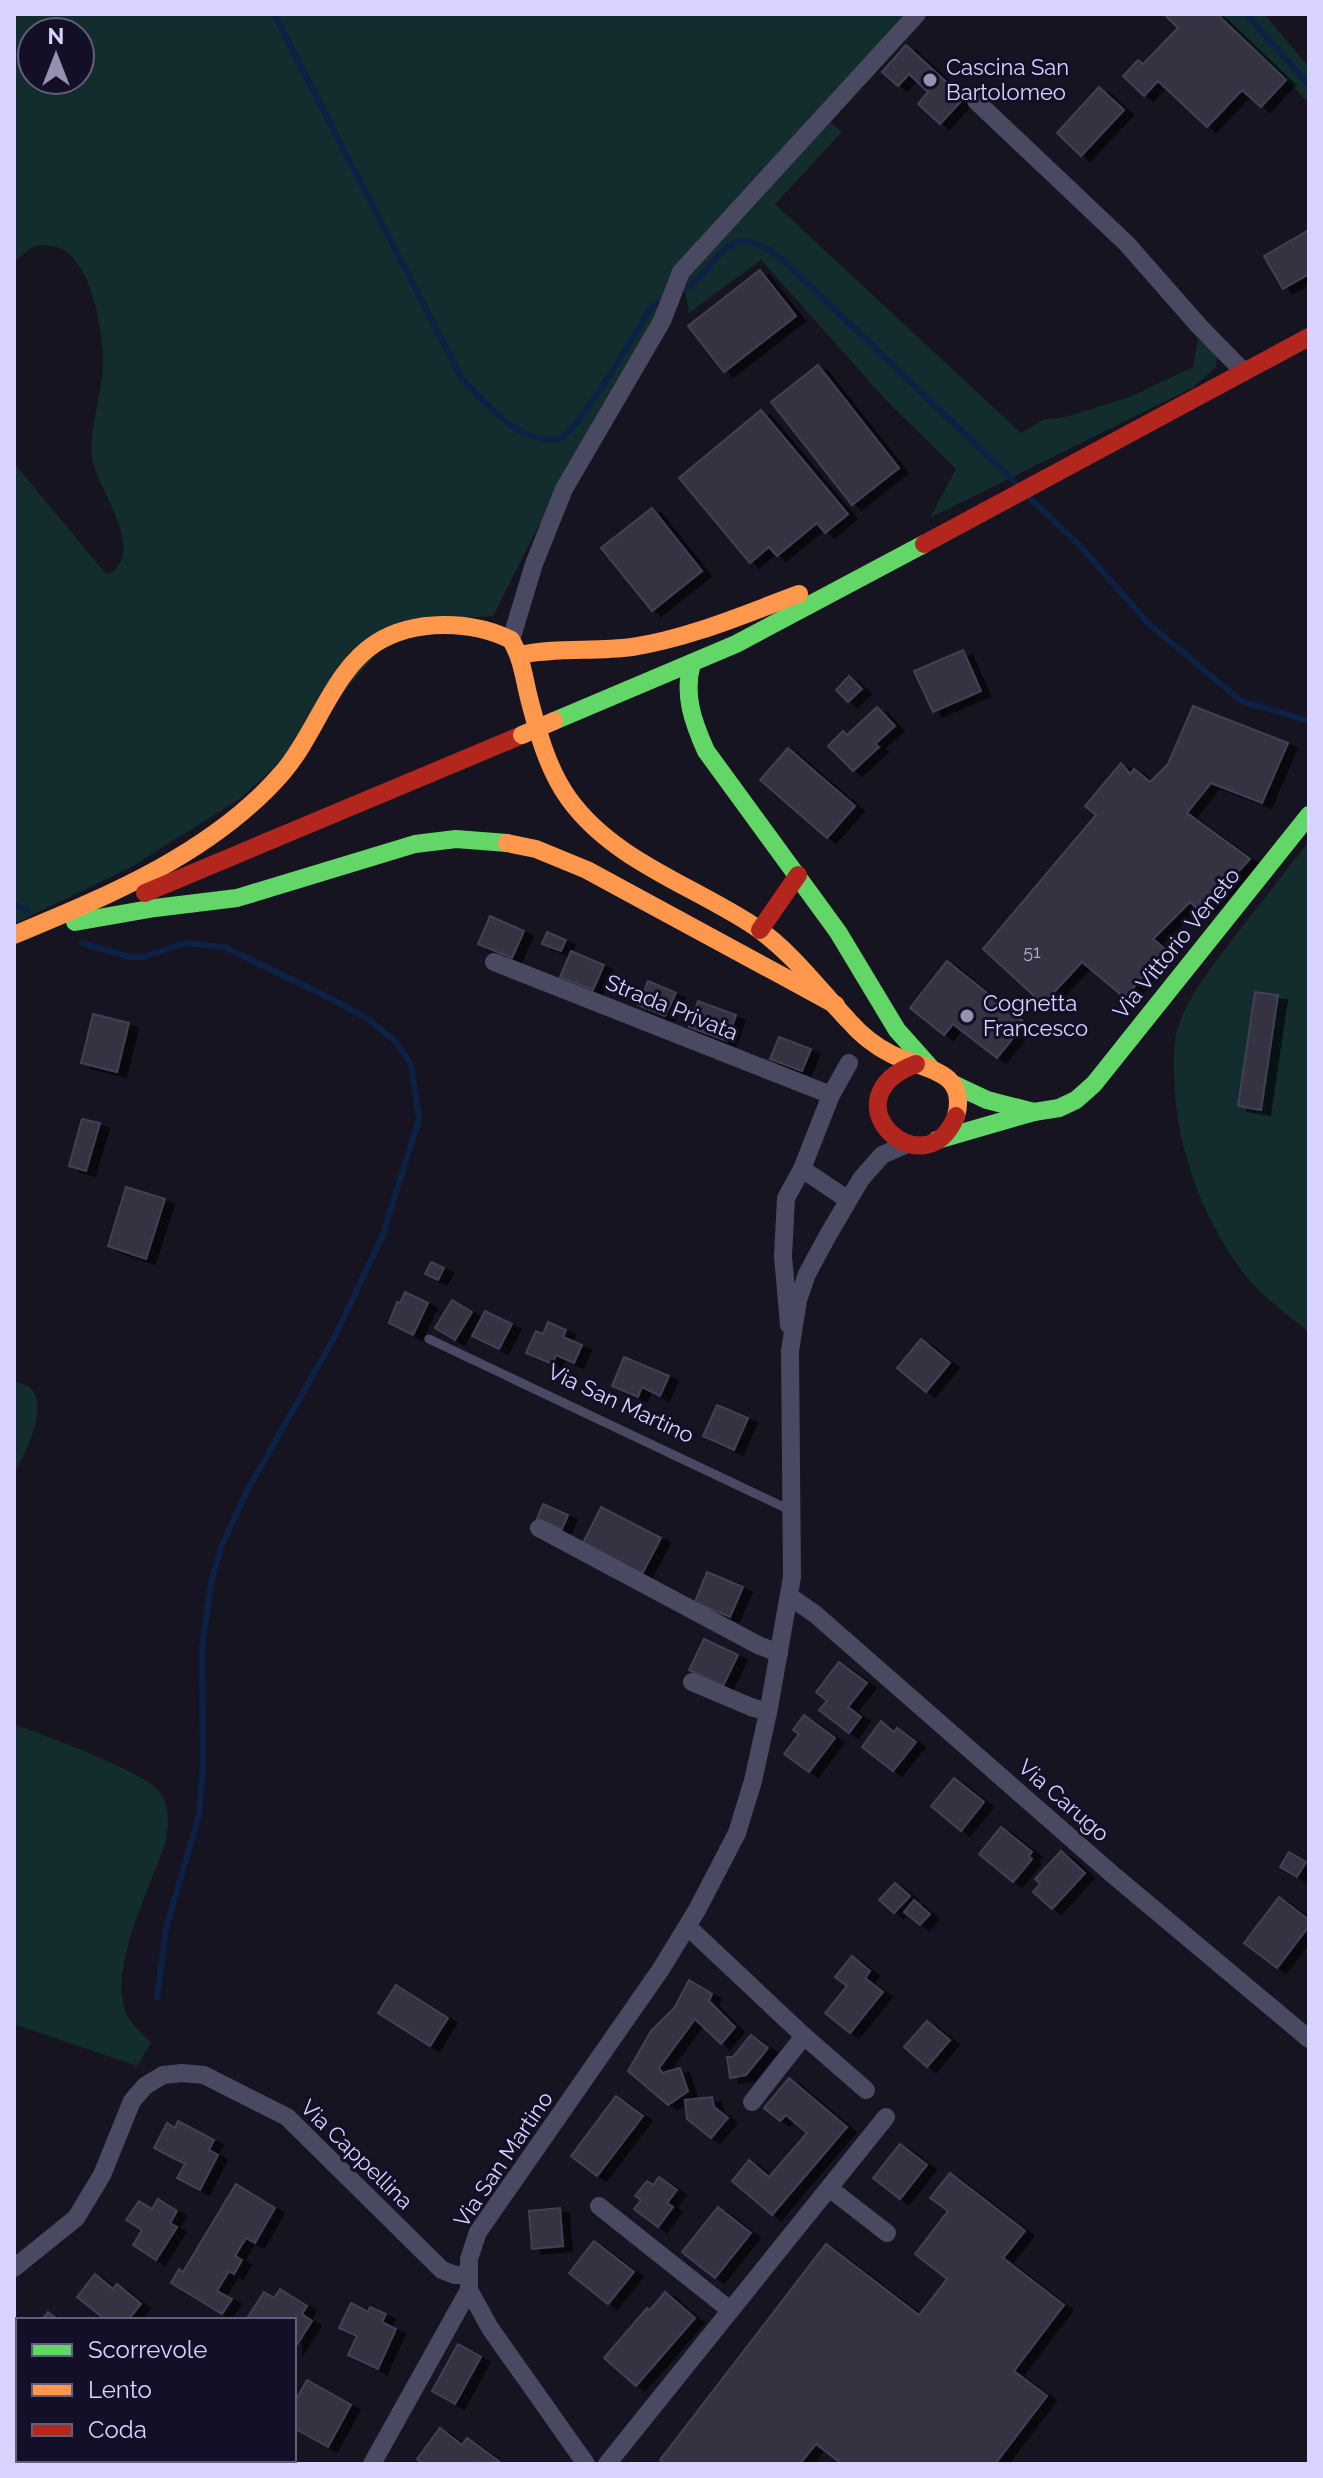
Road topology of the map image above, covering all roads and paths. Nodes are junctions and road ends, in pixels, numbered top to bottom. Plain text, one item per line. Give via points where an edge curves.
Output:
1 (917, 14) edge
2 (976, 101) dead end
3 (1309, 337) edge
4 (1244, 372) junction
5 (977, 517) junction
6 (516, 648) junction
7 (692, 663) junction
8 (1309, 815) edge
9 (798, 875) junction
10 (75, 922) junction
11 (760, 930) junction
12 (14, 935) edge
13 (14, 948) edge
14 (494, 962) dead end
15 (836, 1005) junction
16 (864, 1036) junction
17 (849, 1063) dead end
18 (923, 1066) junction
19 (953, 1084) junction
20 (881, 1090) junction
21 (831, 1095) junction
22 (1034, 1112) junction
23 (880, 1118) junction
24 (937, 1140) junction
25 (907, 1144) junction
26 (871, 1166) junction
27 (802, 1169) junction
28 (847, 1199) junction
29 (429, 1339) dead end
30 (791, 1339) junction
31 (792, 1511) junction
32 (539, 1528) dead end
33 (789, 1596) junction
34 (779, 1653) junction
35 (692, 1682) dead end
36 (768, 1712) junction
37 (688, 1927) junction
38 (804, 2036) junction
39 (1309, 2039) edge
40 (866, 2090) dead end
41 (752, 2102) dead end
42 (886, 2117) dead end
43 (829, 2188) junction
44 (599, 2206) dead end
45 (887, 2233) dead end
46 (14, 2268) edge
47 (469, 2282) junction
48 (730, 2310) junction
49 (372, 2464) edge
50 (586, 2464) edge
51 (607, 2464) edge

1 - 6 street via 681,272 662,321 564,489 534,564
2 - 4 street via 1127,244
3 - 4 main road
4 - 5 main road
5 - 6 main road via 810,590 676,637 624,648
5 - 7 main road
6 - 11 main road via 545,749 575,807 619,845
6 - 12 main road via 489,630 449,626 376,643 351,667 292,760 247,806 146,874
7 - 9 main road via 689,704 702,742
7 - 10 main road, bridge
8 - 22 main road, Via Vittorio Veneto via 1094,1084 1059,1108
9 - 11 main road
9 - 18 main road
10 - 13 main road
10 - 15 main road via 237,898 423,842 503,842 587,870
11 - 15 main road
14 - 21 street, Strada Privata
15 - 16 main road
16 - 18 main road
16 - 20 main road
17 - 21 street
18 - 19 main road via 944,1073
18 - 20 main road via 896,1071
19 - 22 main road via 987,1100
19 - 24 main road via 957,1116
20 - 23 main road
21 - 27 street
22 - 24 main road
23 - 25 main road via 890,1134
23 - 26 street, Via San Martino
24 - 25 main road
25 - 26 street, Via San Martino
26 - 28 street, Via San Martino
27 - 28 street
27 - 30 street via 786,1198 783,1256
28 - 30 street, Via San Martino via 807,1274
29 - 31 lane, Via San Martino
30 - 31 street, Via San Martino
31 - 33 street, Via San Martino
32 - 34 street
33 - 34 street, Via San Martino
33 - 39 street, Via Carugo
34 - 36 street, Via San Martino
35 - 36 street
36 - 37 street, Via San Martino via 742,1820
37 - 38 street
37 - 47 street, Via San Martino via 478,2232 469,2259
38 - 40 street
38 - 41 street
42 - 43 street
43 - 45 street
43 - 48 street
44 - 48 street
46 - 47 street, Via Cappellina via 76,2218 102,2175 132,2101 145,2086 163,2075 204,2075 287,2117 442,2270
47 - 49 street, Via San Martino
47 - 50 street via 490,2328
48 - 51 street

